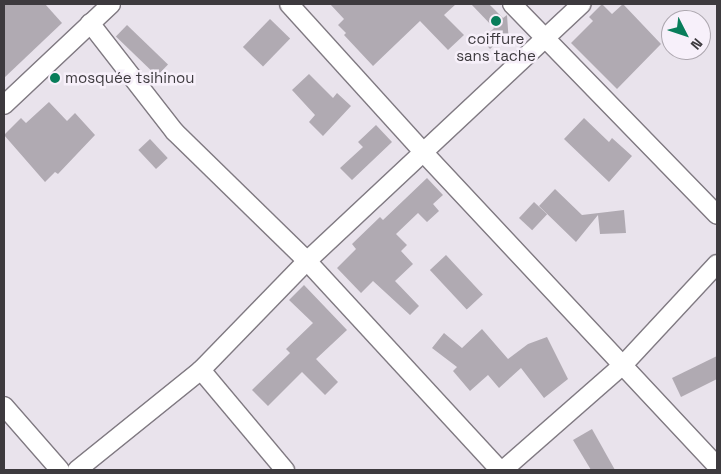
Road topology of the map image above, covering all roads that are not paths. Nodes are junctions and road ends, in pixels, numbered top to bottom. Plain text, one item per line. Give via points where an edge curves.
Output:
1 (111, 4) edge
2 (289, 4) edge
3 (512, 4) edge
4 (582, 4) edge
5 (90, 23) junction
6 (546, 40) junction
7 (4, 105) edge
8 (423, 152) junction
9 (717, 215) edge
10 (307, 261) junction
11 (717, 264) edge
12 (623, 365) junction
13 (201, 370) junction
14 (4, 406) edge
15 (717, 466) edge
16 (60, 470) edge
17 (77, 470) edge
18 (285, 470) edge
19 (502, 470) edge

1 - 5 street
2 - 8 street
3 - 6 street
4 - 6 street
5 - 7 street
5 - 10 street via 175,132
6 - 8 street
6 - 9 street
8 - 10 street
8 - 12 street
10 - 13 street
10 - 19 street
11 - 12 street
12 - 15 street
12 - 19 street
13 - 17 street
13 - 18 street
14 - 16 street

